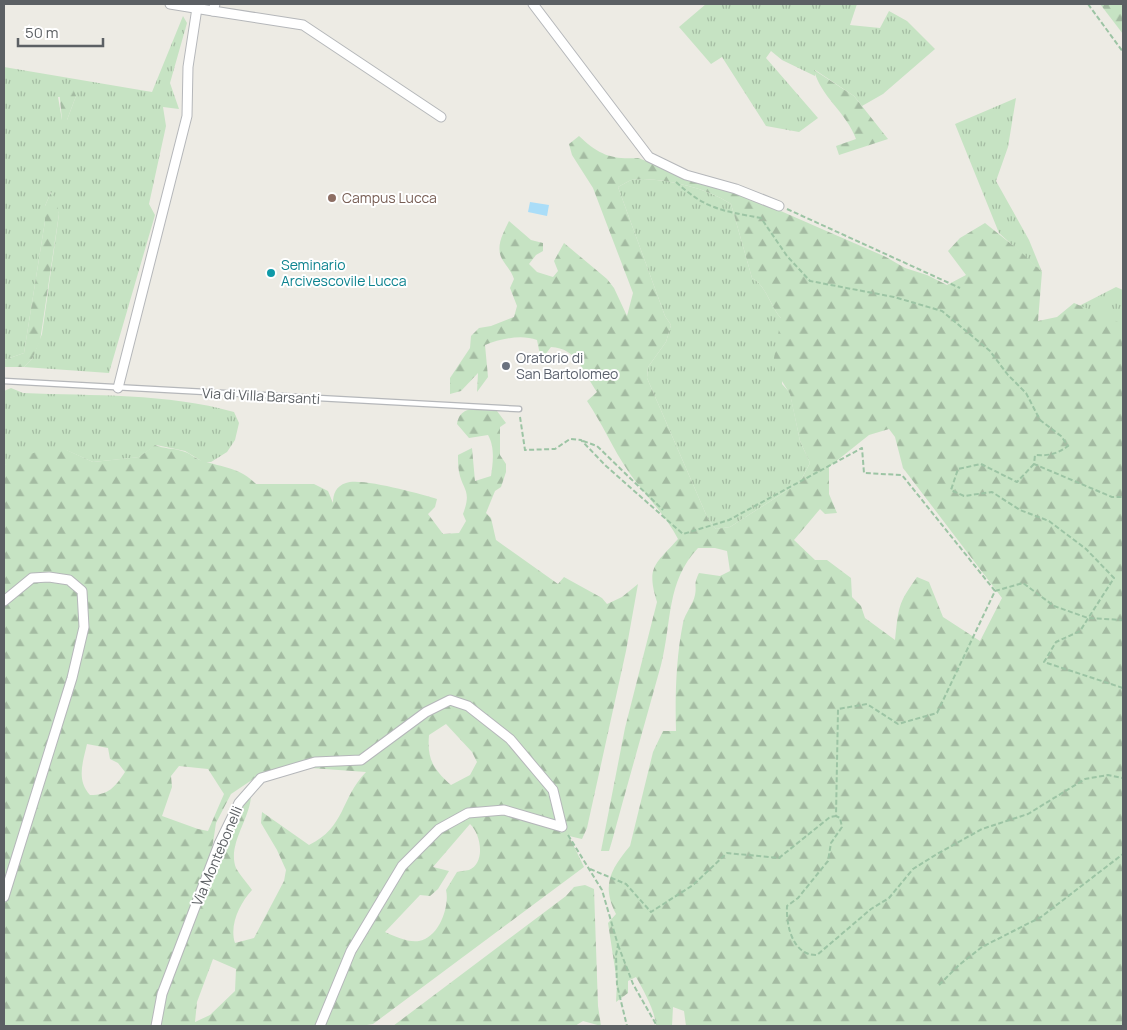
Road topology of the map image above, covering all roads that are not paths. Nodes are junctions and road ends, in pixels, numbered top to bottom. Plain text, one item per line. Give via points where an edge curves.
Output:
1 (170, 4) edge
2 (533, 4) edge
3 (214, 7) edge
4 (197, 8) junction
5 (441, 117) dead end
6 (779, 206) road end
7 (4, 380) edge
8 (118, 388) junction
9 (519, 409) road end
10 (4, 602) edge
11 (4, 898) edge
12 (156, 1026) edge
13 (320, 1026) edge

1 - 4 street
2 - 6 street via 649,157 686,175 736,189
3 - 4 street
3 - 5 street via 303,25
4 - 8 street via 188,67 187,116
7 - 8 lane, Via di Villa Barsanti
8 - 9 lane, Via di Villa Barsanti
10 - 11 street via 32,578 69,580 82,591 84,627 72,678
12 - 13 street, Via Montebonelli via 162,994 219,844 239,803 261,778 315,762 361,760 426,712 450,700 468,706 510,739 553,790 562,827 504,810 468,813 439,829 402,866 350,951

